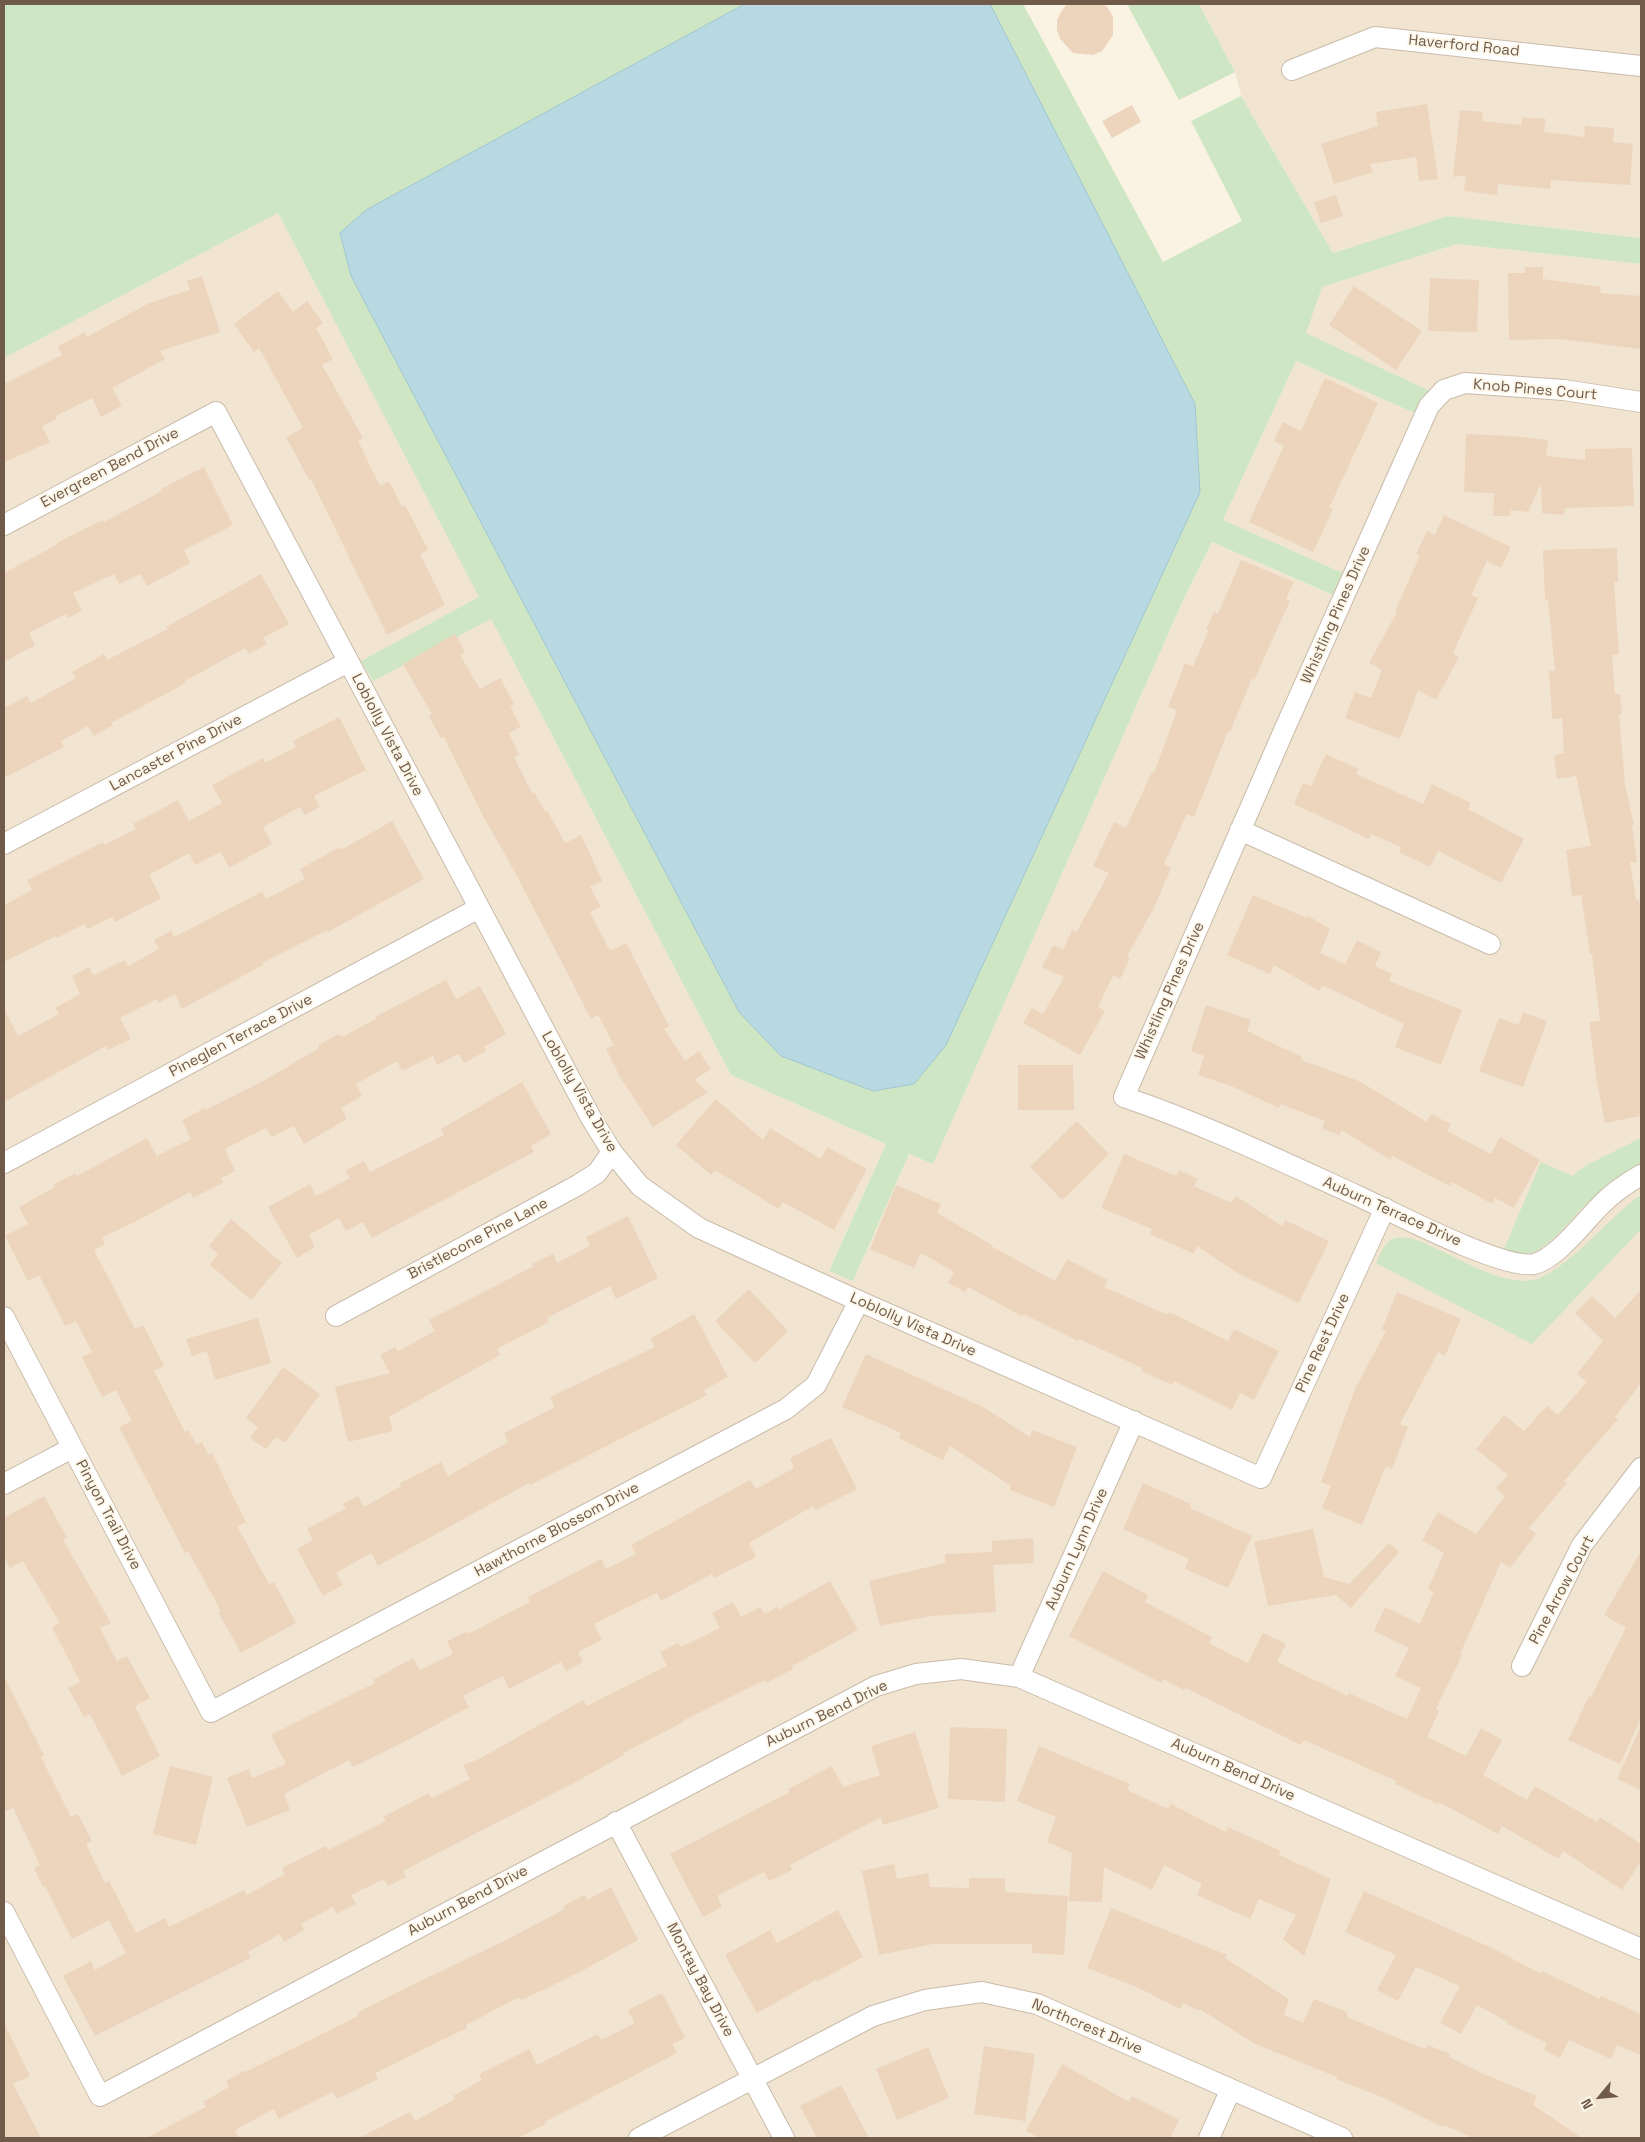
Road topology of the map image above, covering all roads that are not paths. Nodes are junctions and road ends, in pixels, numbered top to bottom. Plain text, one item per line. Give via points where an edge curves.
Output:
1 (1641, 66) edge
2 (1292, 70) dead end
3 (1434, 400) joint
4 (1641, 402) edge
5 (216, 412) joint
6 (4, 525) edge
7 (348, 662) junction
8 (1240, 830) junction
9 (4, 844) edge
10 (479, 908) junction
11 (1490, 944) dead end
12 (1124, 1096) joint
13 (612, 1152) junction
14 (4, 1163) edge
15 (1641, 1176) edge
16 (1385, 1208) junction
17 (859, 1302) junction
18 (336, 1316) dead end
19 (4, 1317) edge
20 (1134, 1421) junction
21 (72, 1448) junction
22 (1641, 1468) edge
23 (1261, 1478) joint
24 (4, 1484) edge
25 (1522, 1666) dead end
26 (1019, 1677) junction
27 (211, 1712) joint
28 (616, 1822) junction
29 (4, 1912) edge
30 (1641, 1949) edge
31 (752, 2078) junction
32 (1230, 2089) junction
33 (639, 2138) edge
34 (784, 2138) edge
35 (1209, 2138) edge
36 (1342, 2138) edge

1 - 2 street, Haverford Road via 1375,37
3 - 4 street, Knob Pines Court via 1444,390 1465,383 1564,390
3 - 8 street, Whistling Pines Drive via 1428,406
5 - 6 street, Evergreen Bend Drive
5 - 7 street, Loblolly Vista Drive
7 - 9 street, Lancaster Pine Drive
7 - 10 street, Loblolly Vista Drive
8 - 11 street
8 - 12 street, Whistling Pines Drive
10 - 13 street, Loblolly Vista Drive
10 - 14 street, Pineglen Terrace Drive
12 - 16 street, Auburn Terrace Drive
13 - 17 street, Loblolly Vista Drive via 640,1186 699,1228
13 - 18 street, Bristlecone Pine Lane via 597,1173 578,1185
15 - 16 street, Auburn Terrace Drive via 1600,1206 1554,1253 1534,1264 1513,1264
16 - 23 street, Pine Rest Drive
17 - 20 street, Loblolly Vista Drive
17 - 27 street, Hawthorne Blossom Drive via 816,1385 786,1409
19 - 21 street, Pinyon Trail Drive
20 - 23 street, Loblolly Vista Drive
20 - 26 street, Auburn Lynn Drive
21 - 24 street
21 - 27 street, Pinyon Trail Drive
22 - 25 street, Pine Arrow Court via 1582,1545
26 - 28 street, Auburn Bend Drive via 961,1669 916,1674 876,1686
26 - 30 street, Auburn Bend Drive
28 - 29 street, Auburn Bend Drive via 100,2096
28 - 31 street, Montay Bay Drive
31 - 32 street, Northcrest Drive via 873,2016 925,2000 982,1992 1037,2004
31 - 33 street, Northcrest Drive
31 - 34 street, Montay Bay Drive
32 - 35 street
32 - 36 street, Northcrest Drive

